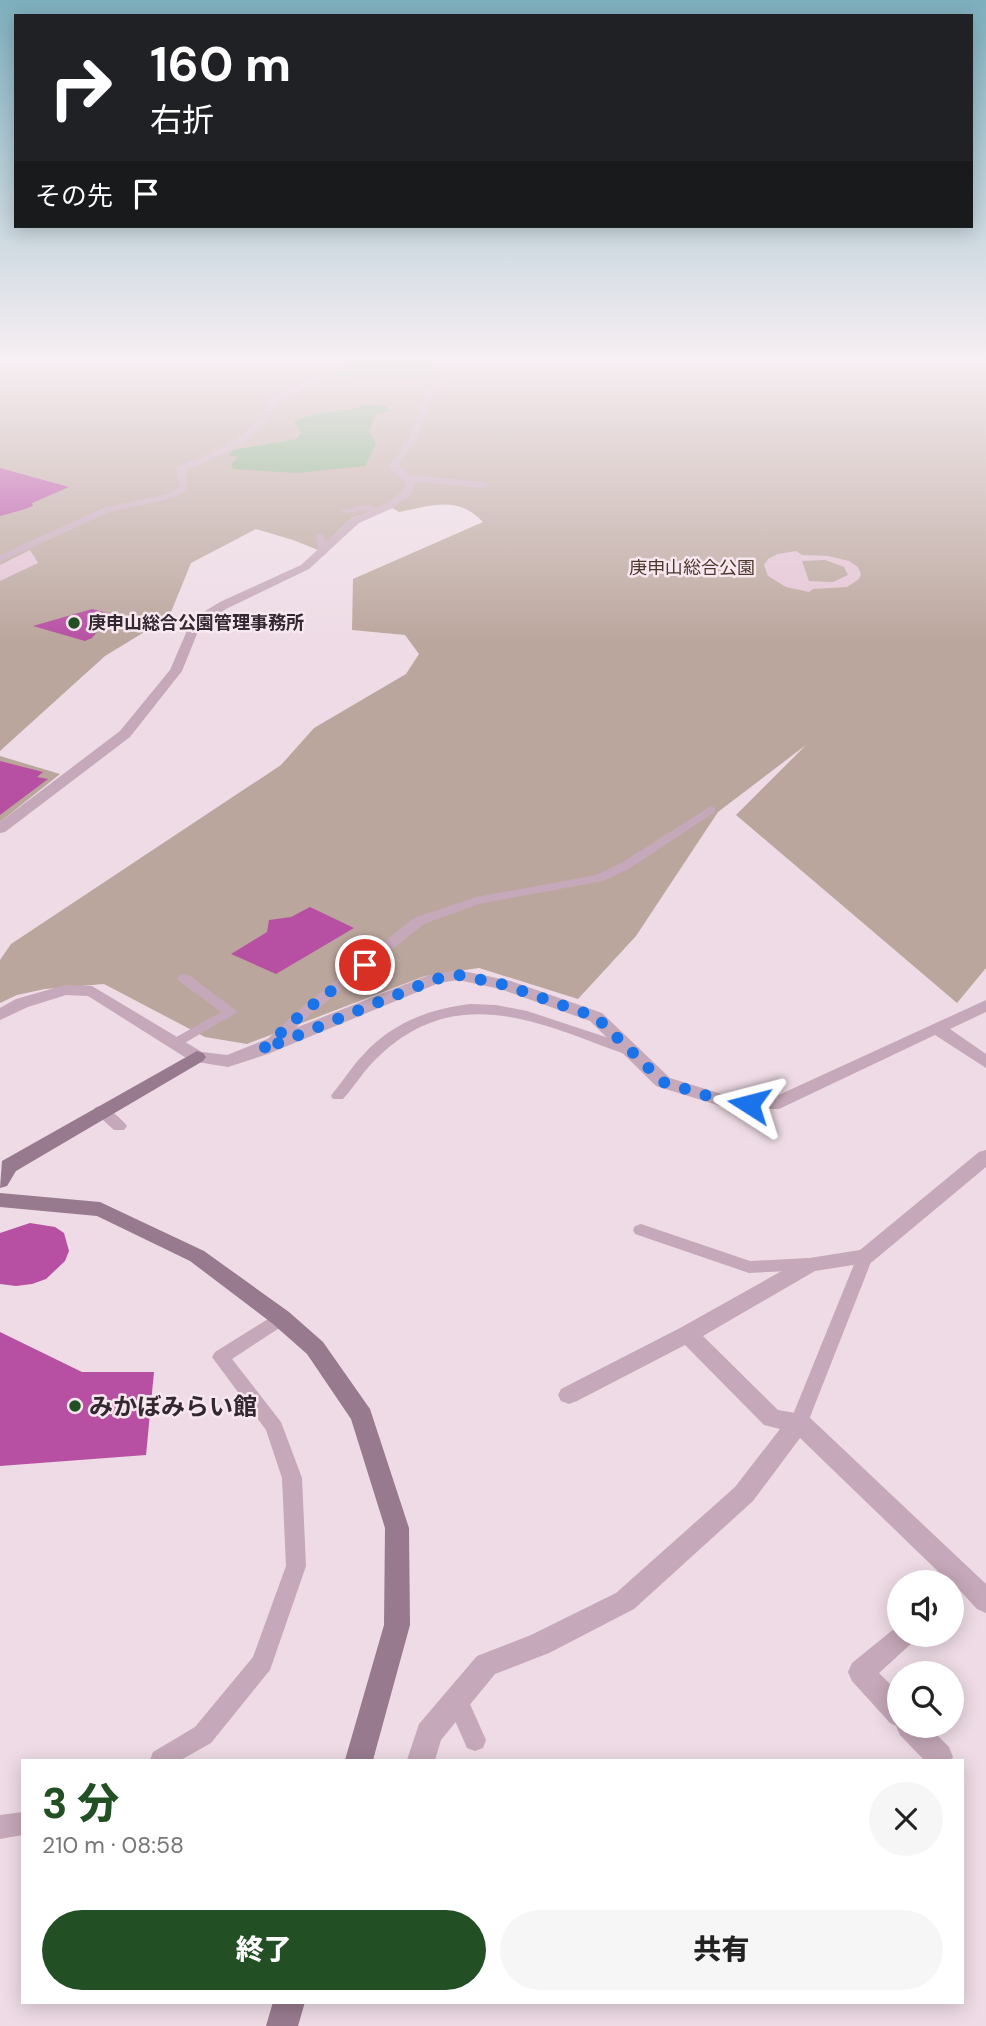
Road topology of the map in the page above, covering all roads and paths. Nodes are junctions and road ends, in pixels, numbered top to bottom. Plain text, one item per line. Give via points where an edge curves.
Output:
1 (218, 454) edge
2 (405, 454) edge
3 (393, 466) joint
4 (407, 478) junction
5 (484, 485) dead end
6 (344, 511) dead end
7 (376, 512) junction
8 (320, 535) dead end
9 (323, 552) junction
10 (0, 559) edge
11 (710, 810) dead end
12 (0, 829) edge
13 (184, 978) dead end
14 (986, 1005) edge
15 (0, 1015) edge
16 (938, 1029) junction
17 (176, 1043) junction
18 (262, 1050) junction
19 (634, 1051) junction
20 (197, 1057) junction
21 (986, 1062) edge
22 (338, 1096) dead end
23 (101, 1111) junction
24 (119, 1126) dead end
25 (986, 1157) edge
26 (0, 1181) edge
27 (0, 1200) edge
28 (641, 1230) dead end
29 (865, 1257) junction
30 (810, 1264) junction
31 (281, 1318) junction
32 (688, 1334) junction
33 (569, 1395) dead end
34 (799, 1422) junction
35 (943, 1570) edge
36 (964, 1589) edge
37 (986, 1601) edge
38 (890, 1647) edge
39 (457, 1700) junction
40 (887, 1700) edge
41 (921, 1738) edge
42 (475, 1740) dead end
43 (939, 1757) dead end
44 (163, 1759) edge
45 (359, 1759) edge
46 (421, 1759) edge
47 (21, 1823) edge
48 (0, 1828) edge
49 (288, 2004) edge
50 (282, 2026) edge

1 - 10 street via 181,469 183,488 170,496 107,510
2 - 3 lane
3 - 4 street
4 - 5 street
4 - 7 street via 412,482 406,493
6 - 7 lane via 368,507
7 - 9 street via 355,521
8 - 9 lane
9 - 12 street via 305,567 195,622 176,671 125,734
11 - 18 lane via 599,878 476,901 419,921
13 - 17 lane via 231,1012
14 - 16 street
15 - 17 street via 65,990 92,991
16 - 19 street via 772,1105 727,1102 663,1082
16 - 21 street
17 - 20 street
18 - 19 street via 422,984 458,975 505,985 596,1017
18 - 20 street via 228,1061
19 - 22 lane via 517,1013 475,1006 436,1012 403,1030 372,1054
20 - 23 street
23 - 24 lane
23 - 26 street via 9,1166
25 - 29 street
27 - 31 street via 100,1209 197,1256
28 - 30 lane via 749,1267
29 - 30 street
29 - 34 lane
30 - 32 street
31 - 44 lane via 220,1357 274,1427 292,1478 296,1566 262,1663 203,1735
31 - 45 street via 315,1348 362,1416 397,1528 397,1625
32 - 33 street
32 - 34 street via 772,1418
34 - 35 street
34 - 39 street via 744,1494 625,1601 540,1644 486,1665
36 - 37 street
38 - 40 street via 862,1672
39 - 42 lane
39 - 46 street via 429,1732
41 - 43 street
47 - 48 lane
49 - 50 street

